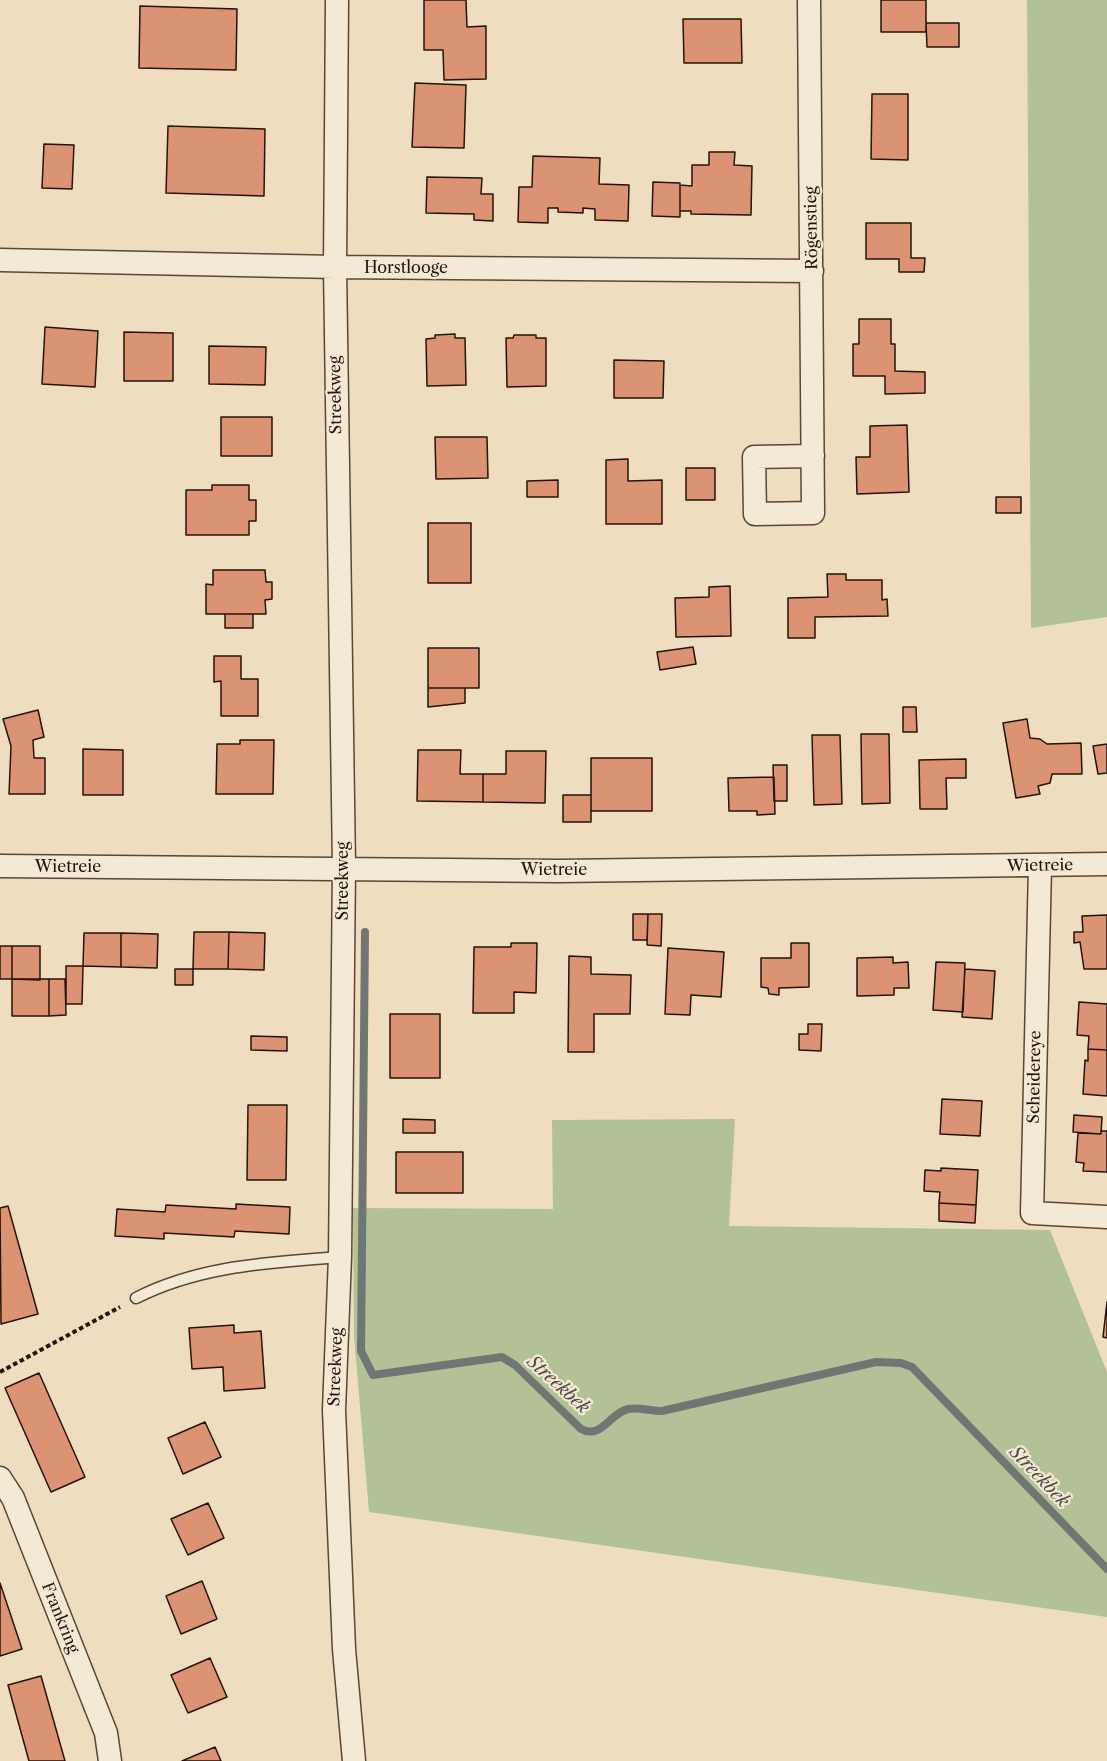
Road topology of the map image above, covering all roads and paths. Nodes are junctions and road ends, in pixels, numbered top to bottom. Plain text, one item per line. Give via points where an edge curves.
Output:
1 (337, 0) edge
2 (809, 0) edge
3 (0, 260) edge
4 (334, 267) junction
5 (812, 271) junction
6 (813, 456) dead end
7 (1107, 864) edge
8 (0, 866) edge
9 (1040, 866) junction
10 (344, 867) junction
11 (1107, 1217) edge
12 (340, 1257) junction
13 (136, 1298) joint
14 (0, 1372) edge
15 (0, 1478) edge
16 (110, 1761) edge
17 (354, 1761) edge

1 - 4 street, Streekweg
2 - 5 street, Rögenstieg
3 - 4 street, Horstlooge
4 - 5 street, Horstlooge
4 - 10 street, Streekweg
5 - 6 street, Rögenstieg
7 - 9 street, Wietreie
8 - 10 street, Wietreie
9 - 10 street, Wietreie via 559,871
9 - 11 street, Scheidereye via 1032,1213
10 - 12 street, Streekweg
12 - 13 lane via 231,1266
12 - 17 street, Streekweg via 334,1410 344,1649
13 - 14 path
15 - 16 street, Frankring via 13,1498 106,1733

